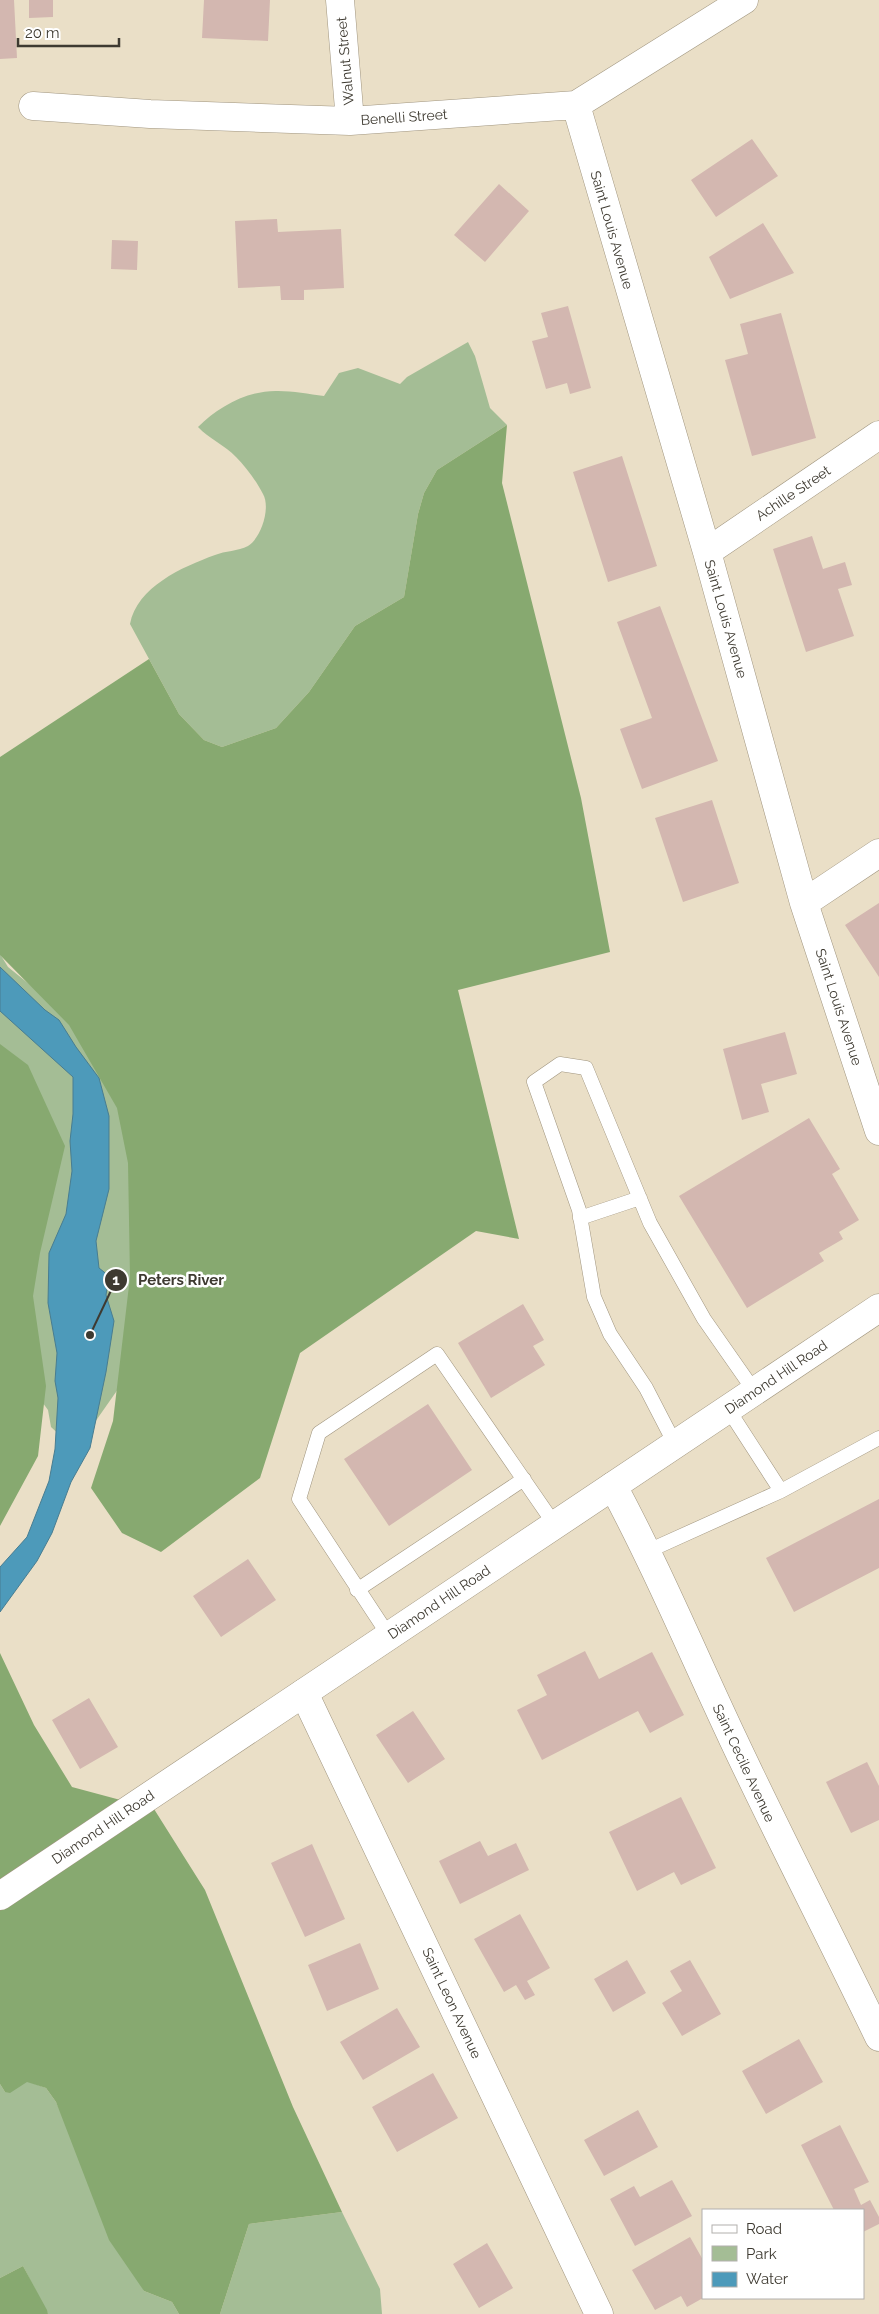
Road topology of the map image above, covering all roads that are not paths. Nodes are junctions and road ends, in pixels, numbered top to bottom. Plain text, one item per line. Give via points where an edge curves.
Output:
1 (340, 0) edge
2 (744, 0) edge
3 (576, 105) junction
4 (33, 106) dead end
5 (350, 121) junction
6 (879, 435) edge
7 (707, 552) junction
8 (879, 853) edge
9 (804, 903) junction
10 (879, 1131) edge
11 (640, 1198) junction
12 (580, 1218) junction
13 (879, 1308) edge
14 (755, 1392) junction
15 (728, 1409) junction
16 (879, 1438) edge
17 (676, 1446) junction
18 (524, 1479) junction
19 (613, 1486) junction
20 (781, 1491) junction
21 (555, 1525) junction
22 (648, 1551) junction
23 (357, 1590) junction
24 (389, 1636) junction
25 (304, 1693) junction
26 (0, 1896) edge
27 (879, 2037) edge
28 (599, 2314) edge

1 - 5 street, Walnut Street
2 - 3 street, Benelli Street
3 - 5 street, Benelli Street
3 - 7 street, Saint Louis Avenue
4 - 5 street, Benelli Street
6 - 7 street, Achille Street
7 - 9 street, Saint Louis Avenue
8 - 9 street
9 - 10 street, Saint Louis Avenue
11 - 12 lane
11 - 12 lane via 586,1068 560,1064 534,1082
11 - 14 lane via 704,1319
12 - 17 lane via 594,1297 610,1334 646,1388
13 - 14 street, Diamond Hill Road
14 - 15 street, Diamond Hill Road
15 - 17 street, Diamond Hill Road
15 - 20 lane
16 - 20 lane
17 - 19 street, Diamond Hill Road
18 - 21 lane
18 - 23 lane
18 - 23 lane via 437,1354 318,1433 299,1499
19 - 21 street, Diamond Hill Road
19 - 22 street, Saint Cecile Avenue
20 - 22 lane
21 - 24 street, Diamond Hill Road
22 - 27 street, Saint Cecile Avenue via 786,1852
23 - 24 lane
24 - 25 street, Diamond Hill Road
25 - 26 street, Diamond Hill Road
25 - 28 street, Saint Leon Avenue

